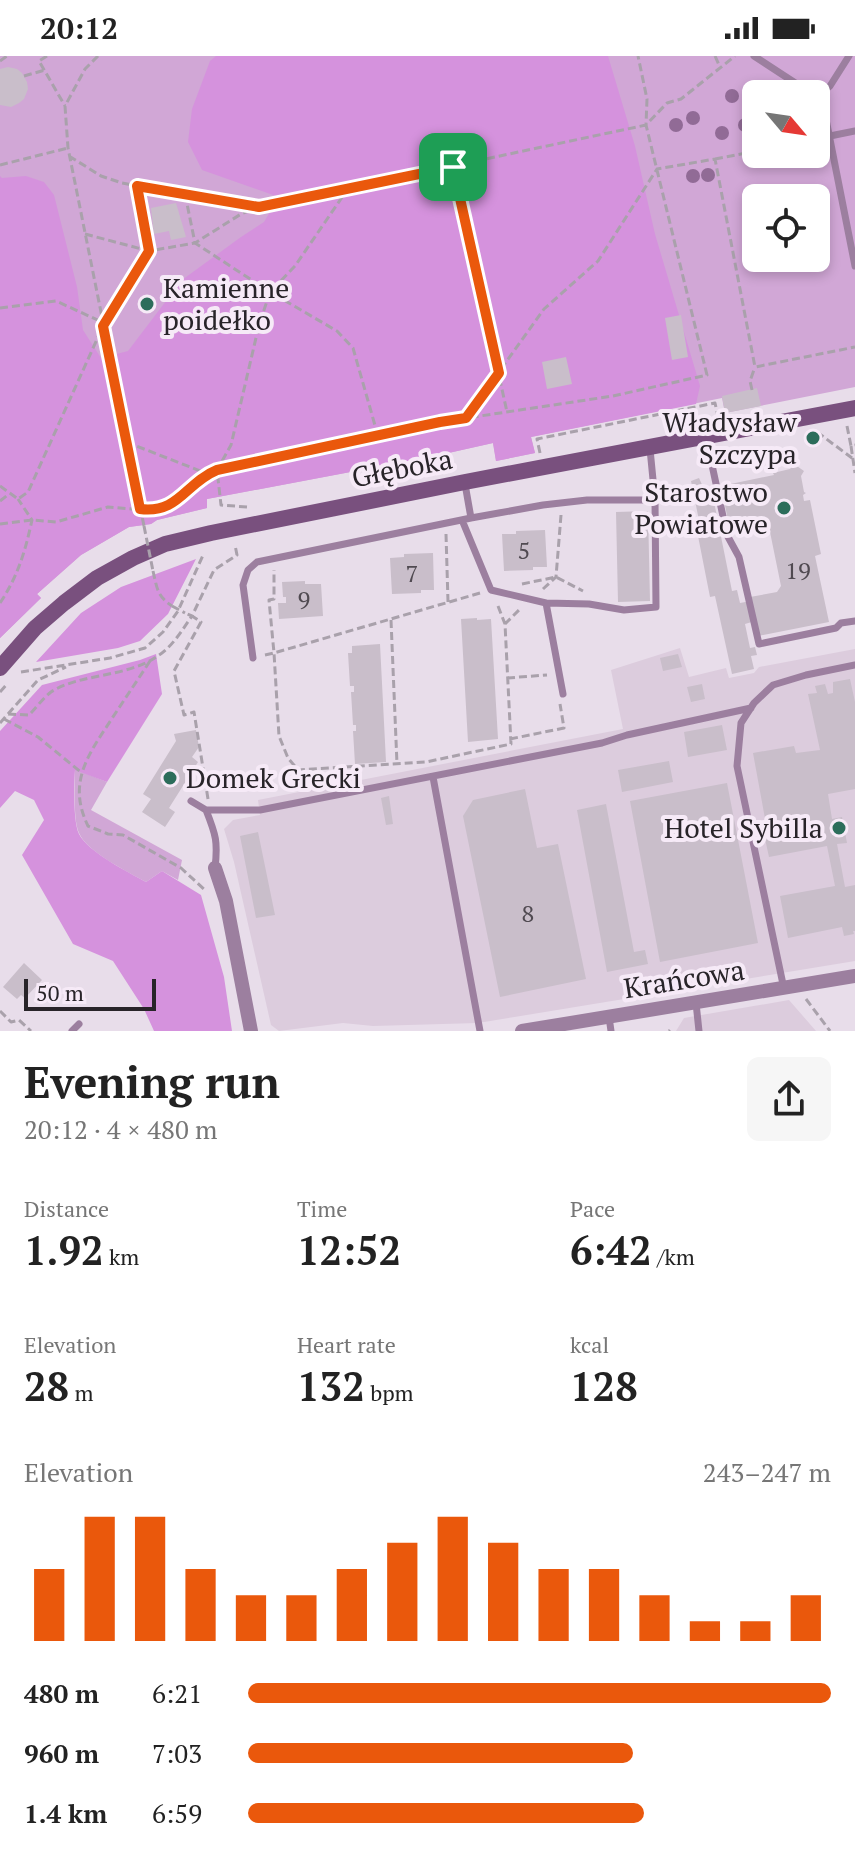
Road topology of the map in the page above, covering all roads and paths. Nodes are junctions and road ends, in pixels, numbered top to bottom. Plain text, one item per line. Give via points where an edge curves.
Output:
1 (7, 56) edge
2 (47, 56) edge
3 (98, 56) edge
4 (638, 56) edge
5 (715, 56) edge
6 (735, 56) edge
7 (754, 56) edge
8 (849, 56) edge
9 (0, 61) edge
10 (720, 68) junction
11 (45, 70) junction
12 (24, 76) dead end
13 (791, 80) edge
14 (830, 86) edge
15 (65, 106) junction
16 (646, 125) junction
17 (855, 131) edge
18 (830, 136) joint
19 (68, 148) junction
20 (742, 154) edge
21 (69, 156) junction
22 (715, 159) junction
23 (0, 165) edge
24 (453, 167) junction
25 (657, 169) junction
26 (137, 186) junction
27 (347, 190) junction
28 (185, 194) junction
29 (259, 207) junction
30 (85, 234) junction
31 (195, 243) junction
32 (149, 251) junction
33 (855, 266) edge
34 (270, 292) junction
35 (0, 308) edge
36 (102, 324) junction
37 (855, 347) edge
38 (755, 367) junction
39 (499, 373) junction
40 (752, 390) dead end
41 (855, 408) edge
42 (507, 412) junction
43 (466, 418) junction
44 (718, 418) dead end
45 (847, 426) dead end
46 (817, 432) dead end
47 (378, 436) junction
48 (706, 436) junction
49 (126, 442) junction
50 (853, 446) edge
51 (650, 447) junction
52 (541, 454) dead end
53 (852, 458) junction
54 (217, 470) junction
55 (855, 473) edge
56 (208, 474) junction
57 (465, 482) junction
58 (0, 486) edge
59 (9, 494) junction
60 (18, 499) junction
61 (655, 500) junction
62 (0, 501) edge
63 (562, 503) junction
64 (249, 508) dead end
65 (140, 509) junction
66 (471, 518) junction
67 (32, 520) junction
68 (462, 520) junction
69 (0, 524) edge
70 (446, 524) junction
71 (235, 544) dead end
72 (204, 551) dead end
73 (274, 558) junction
74 (556, 577) junction
75 (491, 590) junction
76 (582, 590) dead end
77 (531, 599) junction
78 (448, 602) junction
79 (0, 603) edge
80 (546, 603) junction
81 (192, 616) junction
82 (390, 619) junction
83 (855, 621) edge
84 (505, 624) junction
85 (274, 653) junction
86 (253, 658) joint
87 (150, 661) junction
88 (71, 665) junction
89 (855, 665) edge
90 (0, 668) edge
91 (17, 673) dead end
92 (559, 674) junction
93 (507, 678) junction
94 (563, 694) joint
95 (751, 708) junction
96 (8, 714) junction
97 (2, 721) edge
98 (510, 739) junction
99 (397, 764) junction
100 (82, 773) junction
101 (433, 777) junction
102 (191, 801) dead end
103 (206, 810) junction
104 (215, 868) joint
105 (193, 879) dead end
106 (855, 976) edge
107 (784, 989) junction
108 (803, 994) dead end
109 (696, 1003) junction
110 (0, 1011) edge
111 (79, 1024) dead end
112 (610, 1024) edge
113 (31, 1031) edge
114 (72, 1031) edge
115 (251, 1031) edge
116 (480, 1031) edge
117 (522, 1031) edge
118 (699, 1031) edge
119 (830, 1031) edge

1 - 9 path
2 - 11 path via 39,61
3 - 15 path
4 - 16 path
5 - 10 path
6 - 10 path
7 - 13 lane
8 - 14 lane
10 - 16 path via 681,99 667,103
11 - 12 path
11 - 15 path
15 - 19 path
16 - 24 path
16 - 25 path
17 - 18 lane
18 - 33 lane
19 - 21 path
19 - 23 path
20 - 22 path
21 - 26 path via 101,176
21 - 30 path
22 - 25 path
22 - 38 path
24 - 27 path
24 - 39 path
25 - 39 path via 598,261 544,309
25 - 42 path via 707,375
26 - 28 path
26 - 32 path
27 - 29 path
27 - 34 path via 295,266
28 - 29 path
28 - 31 path
29 - 31 path
30 - 32 path
30 - 36 path
31 - 32 path
31 - 34 path
32 - 36 path
34 - 47 path via 337,331 353,348
34 - 54 path via 231,445
35 - 36 path via 56,301
36 - 49 path
36 - 60 path via 28,492
37 - 38 path
38 - 40 path
39 - 42 path
39 - 43 path
41 - 48 main road, Głęboka
42 - 43 path
43 - 47 path
44 - 52 path via 715,403 537,439
45 - 50 path
46 - 53 path
47 - 54 path
48 - 51 main road, Głęboka
48 - 83 lane via 727,535 739,557 759,644
49 - 56 path
49 - 65 path
50 - 53 path
51 - 57 main road, Głęboka
51 - 61 lane
53 - 55 path
54 - 56 path
54 - 64 path via 221,505
56 - 65 path via 168,507
57 - 66 lane
57 - 90 main road, Głęboka via 165,544 97,578 35,628
58 - 59 path
59 - 60 path
59 - 62 path
60 - 67 path
61 - 63 lane
61 - 80 lane via 656,607 624,610
63 - 66 lane
63 - 74 path
65 - 67 path via 108,507 56,522
65 - 81 path, bridge via 161,599
66 - 68 lane
67 - 69 path
67 - 79 path via 16,577
68 - 70 lane
68 - 75 lane
70 - 73 lane
70 - 78 path
71 - 81 path via 237,555 214,570
72 - 88 path via 178,611 145,648
73 - 85 path via 274,599 269,600
73 - 86 lane via 257,562 243,585
74 - 75 path
74 - 76 path
74 - 77 path
75 - 77 lane
75 - 78 path
75 - 84 path
77 - 80 lane
77 - 84 path
78 - 82 path
80 - 92 lane
81 - 87 path
81 - 103 path via 201,622 174,671 184,715 194,712 209,797
82 - 85 path
82 - 99 path
84 - 93 path
85 - 86 path
85 - 99 path via 279,736 298,770
87 - 96 path via 71,683 51,692 29,715
87 - 100 path via 87,756
88 - 91 path
88 - 96 path via 38,680
89 - 95 lane via 773,685
92 - 93 path
92 - 94 lane
93 - 98 path
94 - 98 path via 559,697 564,728
95 - 101 lane
95 - 107 lane via 741,723 737,766
96 - 97 path
97 - 100 path via 38,737
98 - 99 path via 511,744
100 - 105 path via 81,804 88,826 123,835
101 - 103 lane via 260,810
101 - 116 lane
102 - 103 lane
103 - 104 lane via 216,834
104 - 115 street
106 - 107 street, Krańcowa
107 - 109 street, Krańcowa
108 - 119 path
109 - 112 street, Krańcowa
109 - 118 lane
110 - 113 path
111 - 114 lane
112 - 117 street, Krańcowa

